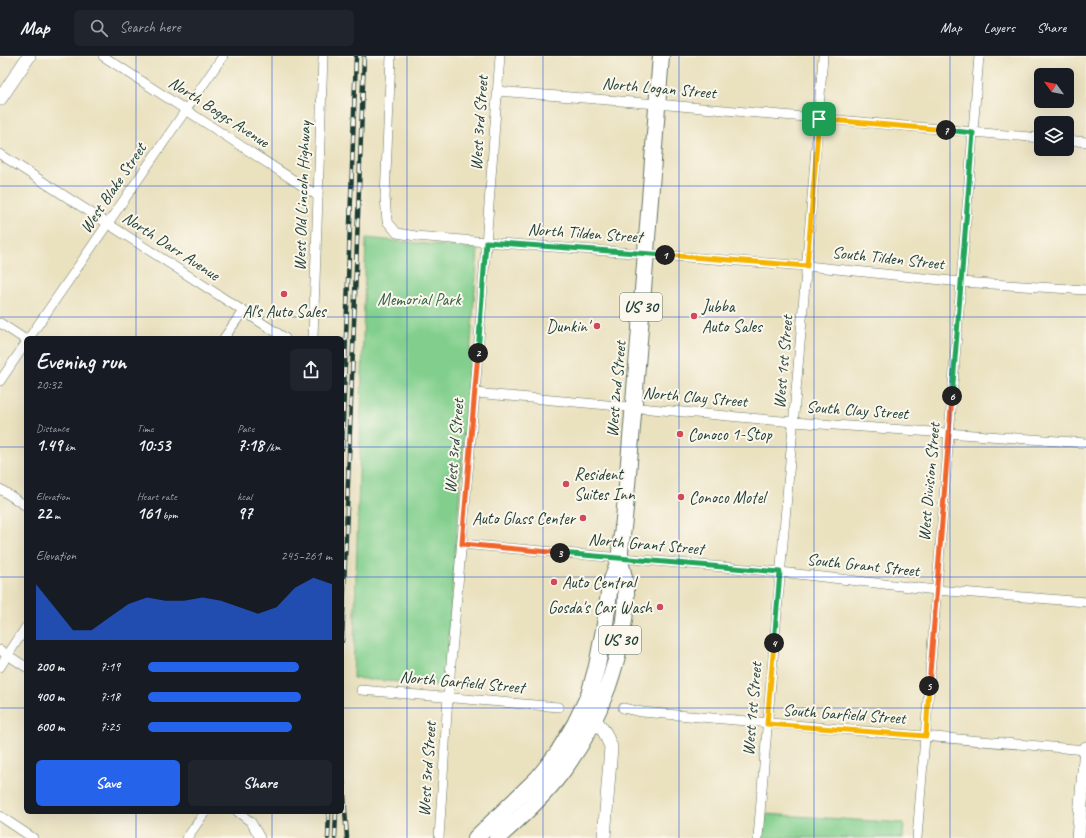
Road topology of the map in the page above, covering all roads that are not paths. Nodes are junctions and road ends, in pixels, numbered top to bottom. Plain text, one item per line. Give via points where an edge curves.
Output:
1 (29, 56) edge
2 (103, 56) edge
3 (223, 56) edge
4 (322, 56) edge
5 (391, 56) edge
6 (500, 56) edge
7 (661, 56) edge
8 (824, 56) edge
9 (979, 56) edge
10 (497, 91) junction
11 (0, 99) edge
12 (657, 104) junction
13 (186, 110) junction
14 (819, 119) junction
15 (973, 133) junction
16 (1034, 137) edge
17 (1074, 141) edge
18 (1086, 142) edge
19 (0, 154) edge
20 (318, 196) junction
21 (108, 224) junction
22 (486, 242) junction
23 (645, 253) junction
24 (807, 266) junction
25 (961, 282) junction
26 (1086, 290) edge
27 (243, 311) junction
28 (0, 323) edge
29 (31, 336) edge
30 (225, 336) edge
31 (282, 336) edge
32 (313, 336) edge
33 (24, 341) edge
34 (24, 345) edge
35 (0, 381) edge
36 (475, 394) junction
37 (634, 407) junction
38 (793, 422) junction
39 (949, 433) junction
40 (1086, 443) edge
41 (0, 489) edge
42 (24, 505) edge
43 (462, 544) junction
44 (620, 558) junction
45 (780, 572) junction
46 (936, 590) junction
47 (1086, 602) edge
48 (24, 629) edge
49 (4, 653) edge
50 (24, 666) edge
51 (0, 667) edge
52 (361, 690) dead end
53 (448, 697) junction
54 (559, 707) dead end
55 (623, 708) dead end
56 (588, 714) junction
57 (767, 724) junction
58 (926, 736) junction
59 (1086, 749) edge
60 (204, 814) edge
61 (241, 814) edge
62 (0, 816) edge
63 (494, 831) edge
64 (259, 836) edge
65 (33, 838) edge
66 (187, 838) edge
67 (439, 838) edge
68 (476, 838) edge
69 (604, 838) edge
70 (758, 838) edge
71 (917, 838) edge
72 (1078, 838) edge

1 - 11 street
2 - 13 street, North Boggs Avenue
3 - 13 street, West Blake Street
4 - 20 street, West Old Lincoln Highway
5 - 22 street, North Tilden Street via 385,197 387,221 397,233
6 - 10 street, West 3rd Street
7 - 12 highway, West 2nd Street / US 30
8 - 14 street, West 1st Street
9 - 15 street, West Division Street
10 - 12 street, North Logan Street
10 - 22 street, West 3rd Street
12 - 14 street, North Logan Street
12 - 23 highway, West 2nd Street / US 30
13 - 20 street, North Boggs Avenue
13 - 21 street, West Blake Street
14 - 15 street, North Logan Street
14 - 24 street, West 1st Street
15 - 16 street, North Logan Street
15 - 25 street, West Division Street
17 - 18 street
19 - 21 street, North Darr Avenue
20 - 32 street, West Old Lincoln Highway
21 - 27 street, North Darr Avenue
21 - 29 street, West Blake Street
22 - 23 street, North Tilden Street
22 - 36 street, West 3rd Street
23 - 24 street, North Tilden Street
23 - 37 highway, West 2nd Street / US 30
24 - 25 street, South Tilden Street
24 - 38 street, West 1st Street
25 - 26 street, South Tilden Street
25 - 39 street, West Division Street
27 - 30 street
27 - 31 street, North Darr Avenue
28 - 33 street
34 - 35 street
36 - 37 street, North Clay Street
36 - 43 street, West 3rd Street
37 - 38 street, North Clay Street
37 - 44 highway, West 2nd Street / US 30
38 - 39 street, South Clay Street
38 - 45 street, West 1st Street
39 - 40 street, South Clay Street
39 - 46 street, West Division Street
41 - 42 street
43 - 44 street, North Grant Street
43 - 53 street, West 3rd Street
44 - 45 street, North Grant Street
44 - 56 highway, West 2nd Street / US 30 via 610,585 597,666 589,695
45 - 46 street, South Grant Street
45 - 57 street, West 1st Street
46 - 47 street, South Grant Street
46 - 58 street, West Division Street
48 - 49 street
49 - 50 street
49 - 51 street
52 - 53 street, North Garfield Street
53 - 54 street, North Garfield Street
53 - 67 street, West 3rd Street
55 - 57 street
56 - 63 highway, US 30
56 - 69 street via 604,733 611,747
57 - 58 street, South Garfield Street
57 - 70 street, West 1st Street
58 - 59 street, South Garfield Street
58 - 71 street, West Division Street
59 - 72 street
60 - 66 street
61 - 64 street via 251,822
62 - 65 street
63 - 68 highway, US 30

